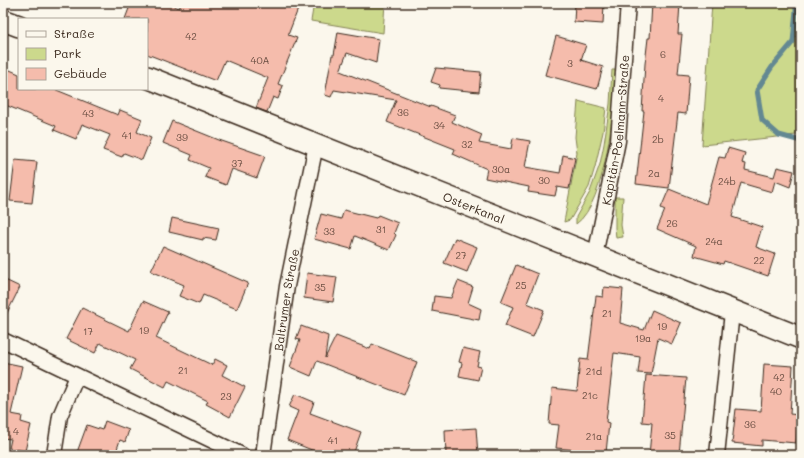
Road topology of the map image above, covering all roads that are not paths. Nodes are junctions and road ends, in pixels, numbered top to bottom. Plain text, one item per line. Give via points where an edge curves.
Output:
1 (628, 3) edge
2 (3, 20) edge
3 (18, 26) edge
4 (148, 77) edge
5 (316, 145) junction
6 (594, 256) junction
7 (732, 312) junction
8 (801, 338) edge
9 (3, 340) edge
10 (77, 376) junction
11 (54, 455) edge
12 (242, 455) edge
13 (263, 455) edge
14 (717, 455) edge

1 - 6 street, Kapitän-Poelmann-Straße via 618,141
2 - 3 main road
4 - 5 main road, Osterkanal
5 - 6 main road, Osterkanal
5 - 13 street, Baltrumer Straße via 287,286
6 - 7 main road, Osterkanal
7 - 8 main road, Osterkanal
7 - 14 street
9 - 10 street
10 - 11 street via 60,416
10 - 12 street

